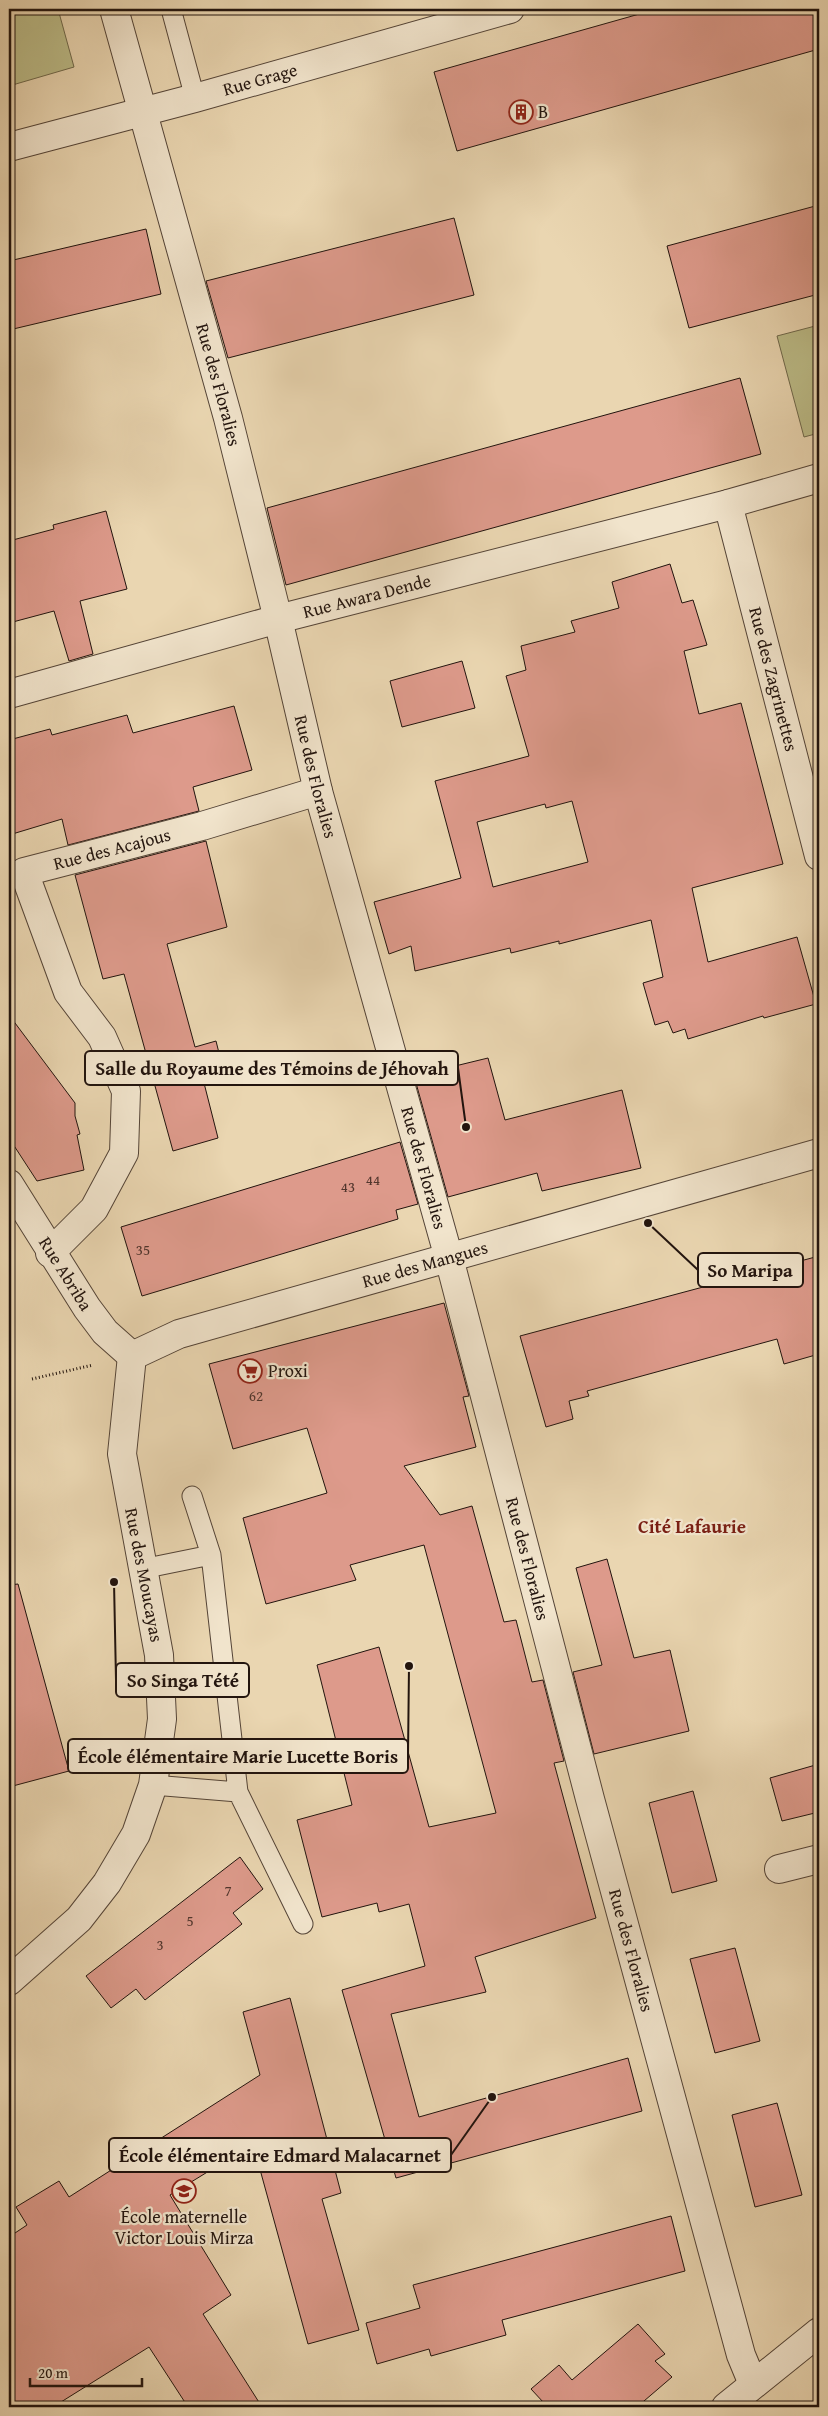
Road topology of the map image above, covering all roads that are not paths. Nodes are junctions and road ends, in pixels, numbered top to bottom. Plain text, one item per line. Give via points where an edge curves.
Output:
1 (114, 9) edge
2 (171, 9) edge
3 (508, 9) edge
4 (195, 98) junction
5 (144, 112) junction
6 (9, 147) edge
7 (819, 478) edge
8 (728, 504) junction
9 (278, 619) junction
10 (9, 694) edge
11 (318, 791) junction
12 (819, 856) edge
13 (819, 1153) edge
14 (9, 1184) edge
15 (50, 1253) junction
16 (449, 1258) junction
17 (132, 1356) junction
18 (192, 1496) dead end
19 (211, 1555) junction
20 (142, 1569) junction
21 (153, 1785) junction
22 (238, 1792) junction
23 (819, 1858) edge
24 (779, 1869) dead end
25 (303, 1924) dead end
26 (14, 1971) edge
27 (819, 2332) edge
28 (753, 2384) junction
29 (726, 2407) edge

1 - 5 street, Rue des Floralies
2 - 4 lane
3 - 4 street, Rue Grage
4 - 5 street, Rue Grage
5 - 6 street, Rue Grage
5 - 9 street, Rue des Floralies via 228,418
7 - 8 street, Rue Awara Dende
8 - 9 street, Rue Awara Dende
8 - 12 street, Rue des Zagrinettes
9 - 10 street, Rue Awara Dende
9 - 11 street, Rue des Floralies
11 - 15 street, Rue des Acajous via 202,826 24,872 68,992 102,1037 126,1091 124,1153 94,1209
11 - 16 street, Rue des Floralies
13 - 16 street, Rue des Mangues
14 - 15 street, Rue Abriba
15 - 17 street, Rue Abriba via 105,1332
16 - 17 street, Rue des Mangues via 179,1334
16 - 28 street, Rue des Floralies via 590,1799 741,2355
17 - 20 street, Rue des Moucayas via 122,1454
18 - 19 lane
19 - 20 lane
19 - 22 lane
20 - 21 street, Rue des Moucayas via 159,1655 162,1719
21 - 22 lane
21 - 26 street, Rue des Moucayas via 136,1834 107,1883 79,1919
22 - 25 lane
23 - 24 street
27 - 28 street
28 - 29 street

